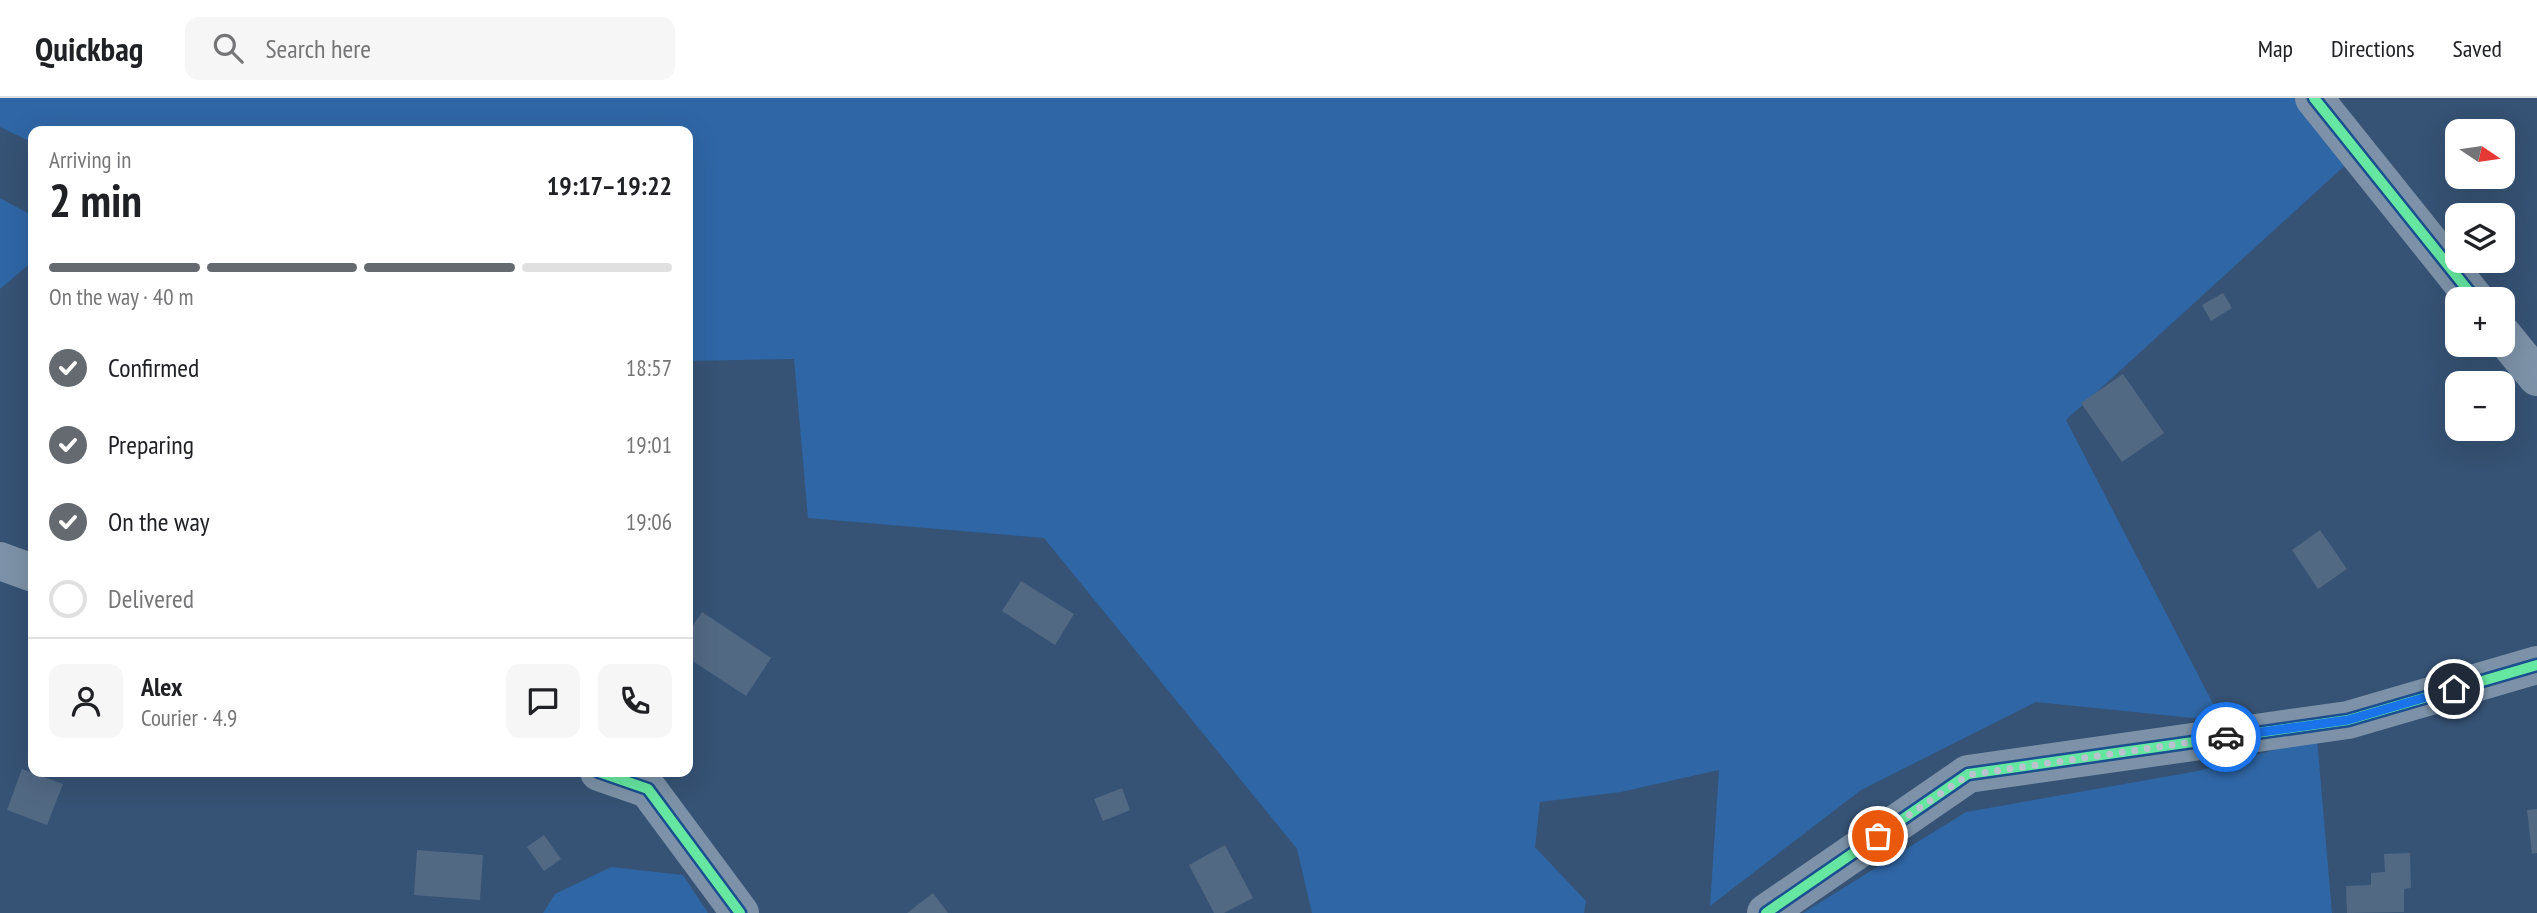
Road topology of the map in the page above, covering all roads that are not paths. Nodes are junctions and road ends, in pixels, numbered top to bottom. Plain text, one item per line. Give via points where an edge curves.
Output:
1 (2314, 98) edge
2 (2465, 287) edge
3 (2515, 350) edge
4 (2537, 377) edge
5 (0, 561) edge
6 (28, 571) edge
7 (2537, 665) edge
8 (613, 777) edge
9 (740, 913) edge
10 (1766, 913) edge

1 - 2 street
3 - 4 street
5 - 6 street
7 - 10 street via 2348,720 1968,775
8 - 9 street via 648,789

